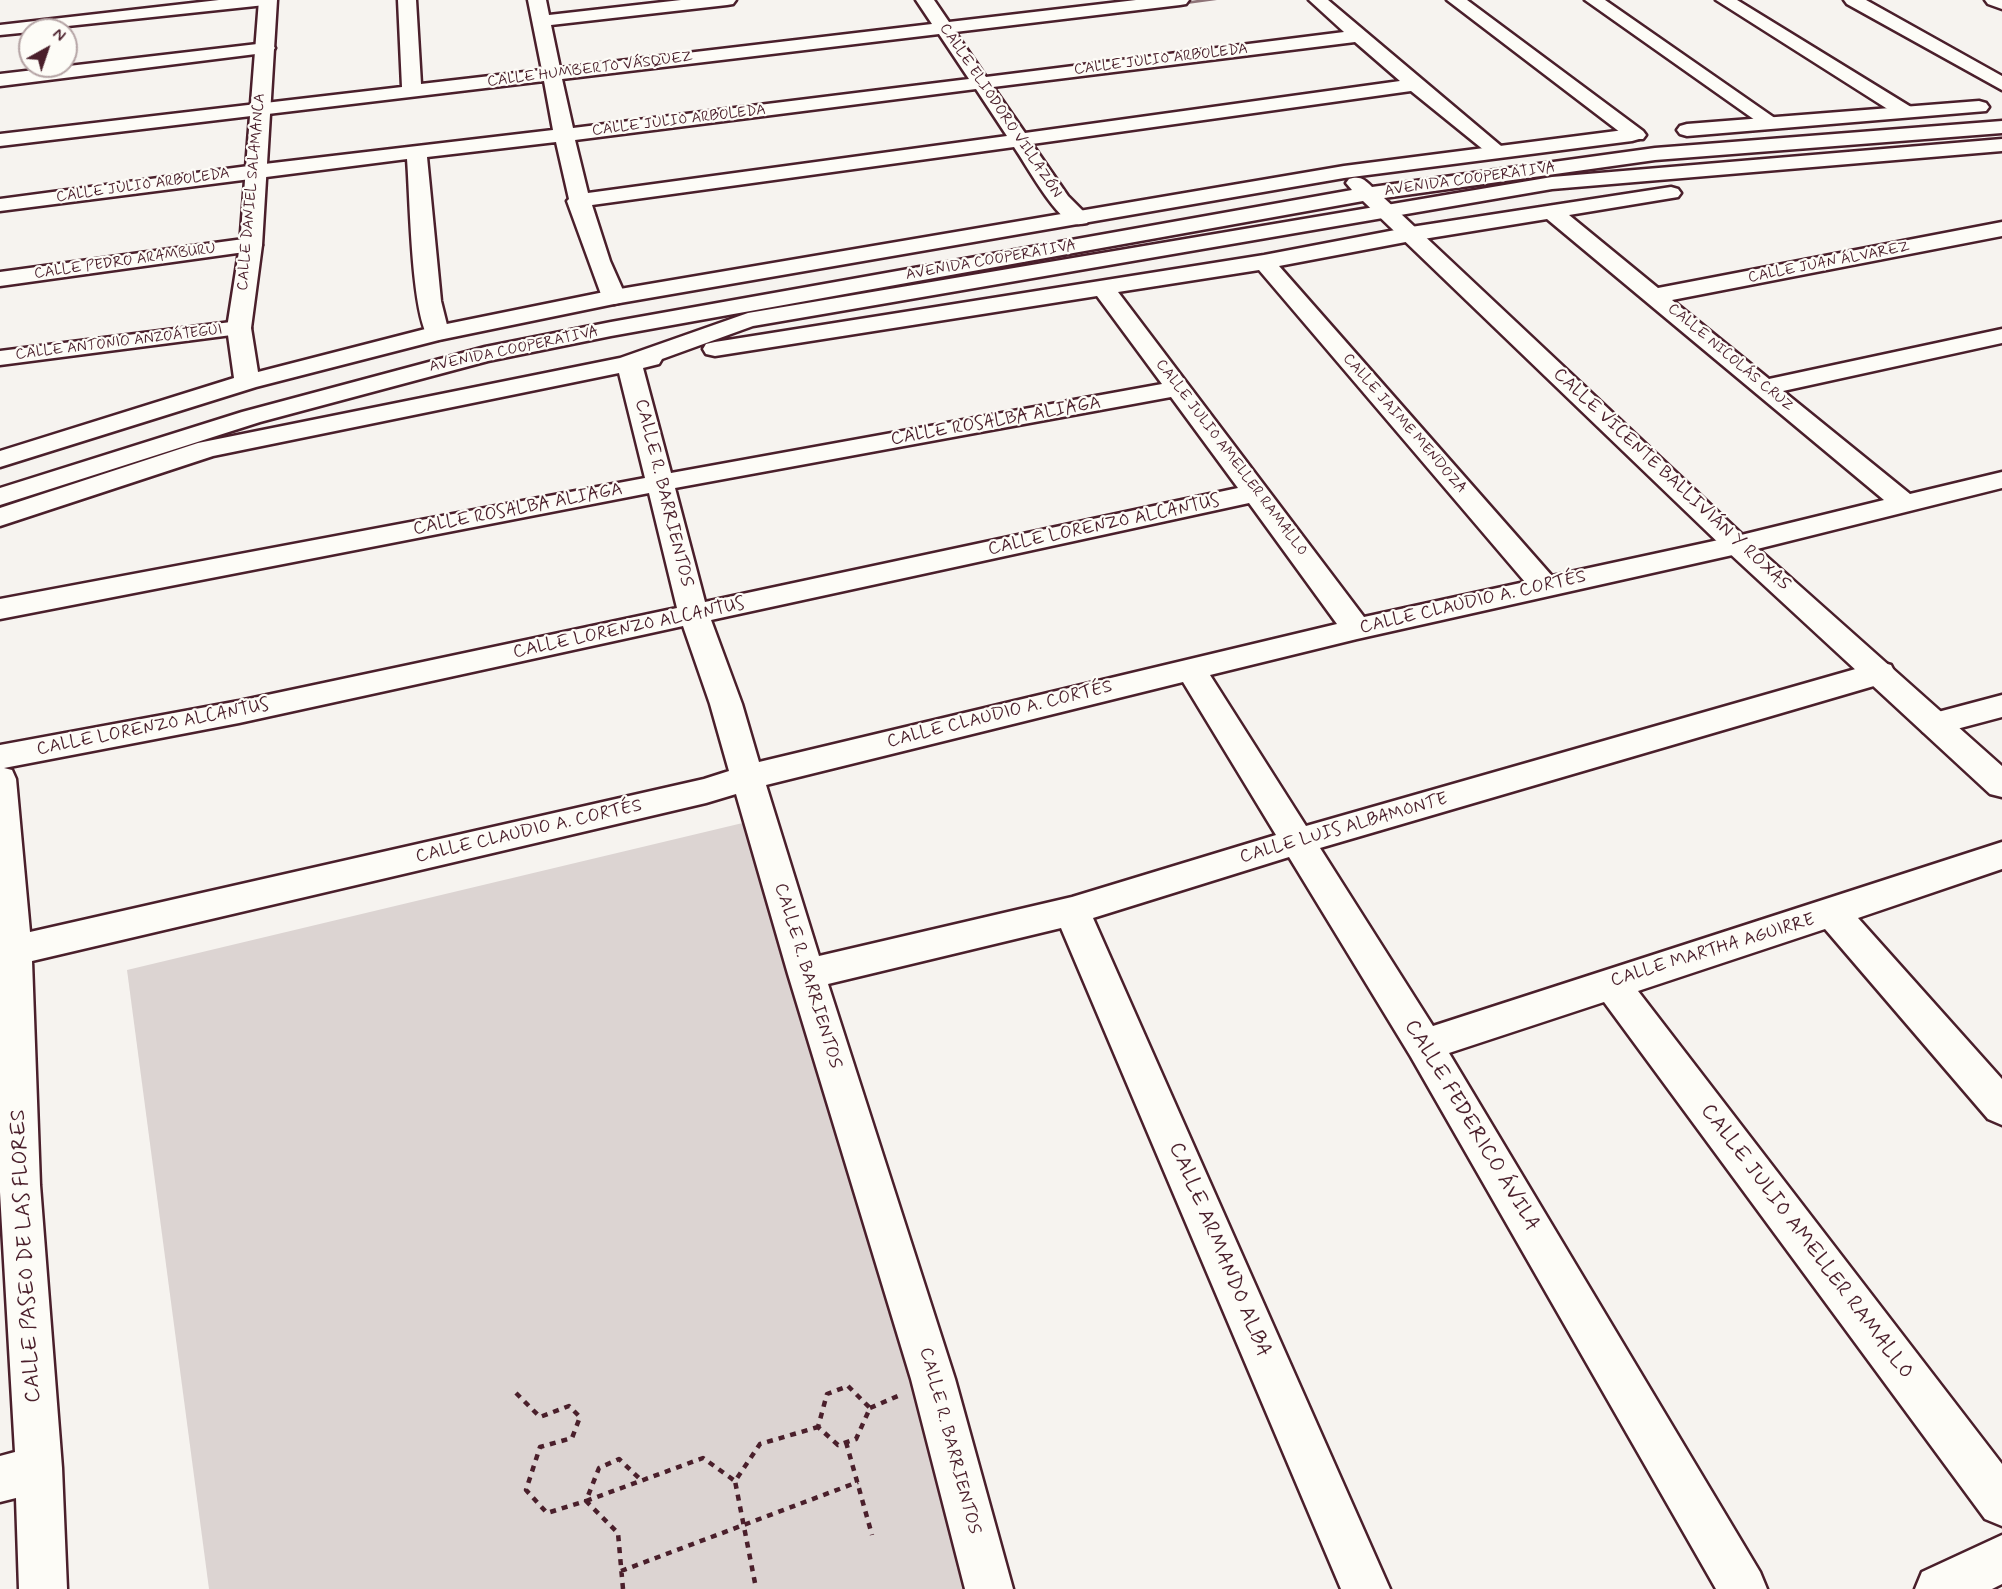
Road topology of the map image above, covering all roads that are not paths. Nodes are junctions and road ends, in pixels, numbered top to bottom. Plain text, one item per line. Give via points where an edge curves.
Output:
1 (266, 0) edge
2 (407, 0) edge
3 (537, 0) edge
4 (727, 0) edge
5 (925, 0) edge
6 (1180, 0) edge
7 (1318, 0) edge
8 (1456, 0) edge
9 (1725, 0) edge
10 (1853, 0) edge
11 (1994, 0) edge
12 (1630, 1) edge
13 (1598, 2) edge
14 (667, 3) edge
15 (2002, 4) edge
16 (541, 21) junction
17 (944, 28) junction
18 (0, 30) edge
19 (1358, 36) junction
20 (266, 48) junction
21 (552, 75) junction
22 (0, 80) edge
23 (982, 82) junction
24 (2002, 84) edge
25 (1415, 85) junction
26 (412, 92) junction
27 (2002, 105) edge
28 (260, 109) junction
29 (1904, 111) junction
30 (1769, 121) junction
31 (2002, 128) edge
32 (564, 135) junction
33 (1636, 135) junction
34 (0, 140) edge
35 (1020, 140) junction
36 (2002, 145) edge
37 (1977, 147) junction
38 (1497, 151) junction
39 (417, 153) junction
40 (1840, 159) junction
41 (2002, 163) edge
42 (256, 171) junction
43 (1344, 172) junction
44 (578, 201) junction
45 (1376, 202) junction
46 (0, 205) edge
47 (1553, 213) junction
48 (1079, 218) junction
49 (2002, 229) edge
50 (1411, 234) junction
51 (251, 245) junction
52 (1264, 262) junction
53 (0, 279) edge
54 (1103, 288) junction
55 (1655, 296) junction
56 (614, 297) junction
57 (239, 328) junction
58 (437, 333) junction
59 (2002, 336) edge
60 (0, 358) edge
61 (629, 362) junction
62 (247, 382) junction
63 (1765, 387) junction
64 (1179, 388) junction
65 (0, 459) edge
66 (2002, 480) edge
67 (660, 483) junction
68 (1256, 493) junction
69 (0, 497) edge
70 (1905, 504) junction
71 (0, 517) edge
72 (1737, 545) junction
73 (1544, 586) junction
74 (0, 609) edge
75 (694, 615) junction
76 (1358, 629) junction
77 (1190, 668) junction
78 (1880, 673) junction
79 (2002, 706) edge
80 (1934, 724) junction
81 (0, 757) edge
82 (748, 777) junction
83 (0, 779) edge
84 (2002, 785) edge
85 (1300, 842) junction
86 (2002, 855) edge
87 (1072, 911) junction
88 (1833, 914) junction
89 (7, 952) edge
90 (806, 974) junction
91 (1611, 983) junction
92 (1424, 1044) junction
93 (2002, 1107) edge
94 (10, 1188) edge
95 (20, 1473) edge
96 (2002, 1502) edge
97 (2002, 1559) edge
98 (43, 1589) edge
99 (989, 1589) edge
100 (1366, 1589) edge
101 (1743, 1589) edge
102 (1939, 1589) edge

1 - 18 street
1 - 20 street, CALLE DANIEL SALAMANCA
2 - 26 street
3 - 16 street
4 - 14 street
5 - 17 street, CALLE ELIODORO VILLAZÓN
6 - 17 street, CALLE HUMBERTO VÁSQUEZ
7 - 19 street
8 - 33 street
9 - 29 street
10 - 24 street
11 - 15 street
12 - 13 street
13 - 30 street
14 - 16 street
16 - 21 street
17 - 21 street, CALLE HUMBERTO VÁSQUEZ
17 - 23 street, CALLE ELIODORO VILLAZÓN
19 - 23 street, CALLE JULIO ARBOLEDA
19 - 25 street
20 - 22 street
20 - 28 street, CALLE DANIEL SALAMANCA
21 - 26 street, CALLE HUMBERTO VÁSQUEZ
21 - 32 street
23 - 32 street, CALLE JULIO ARBOLEDA
23 - 35 street, CALLE ELIODORO VILLAZÓN
25 - 35 street
25 - 38 street
26 - 28 street, CALLE HUMBERTO VÁSQUEZ
27 - 29 street, AVENIDA COOPERATIVA
28 - 34 street, CALLE HUMBERTO VÁSQUEZ
28 - 42 street, CALLE DANIEL SALAMANCA
29 - 30 street, AVENIDA COOPERATIVA
30 - 33 street, AVENIDA COOPERATIVA
31 - 45 street, AVENIDA COOPERATIVA via 1655,154
32 - 39 street, CALLE JULIO ARBOLEDA
32 - 44 street
33 - 38 street, AVENIDA COOPERATIVA
35 - 44 street
35 - 48 street, CALLE ELIODORO VILLAZÓN via 1060,200
36 - 37 street
37 - 40 street
37 - 41 street
38 - 43 street, AVENIDA COOPERATIVA
39 - 42 street, CALLE JULIO ARBOLEDA
39 - 58 street via 429,301
40 - 45 street
40 - 47 street via 1808,171
42 - 46 street, CALLE JULIO ARBOLEDA
42 - 51 street, CALLE DANIEL SALAMANCA
43 - 45 street, CALLE VICENTE BALLIVIÁN Y ROXAS
43 - 48 street, AVENIDA COOPERATIVA
44 - 56 street
45 - 50 street, CALLE VICENTE BALLIVIÁN Y ROXAS
45 - 61 street via 748,320
45 - 69 street, AVENIDA COOPERATIVA via 611,329 485,354 251,417
47 - 50 street
47 - 55 street, CALLE NICOLÁS CRUZ
48 - 56 street, AVENIDA COOPERATIVA
49 - 55 street, CALLE JUAN ÁLVAREZ
50 - 52 street
50 - 72 street, CALLE VICENTE BALLIVIÁN Y ROXAS
51 - 53 street, CALLE PEDRO ARAMBURU
51 - 57 street, CALLE DANIEL SALAMANCA
52 - 54 street
52 - 73 street, CALLE JAIME MENDOZA
54 - 61 street
54 - 64 street, CALLE JULIO AMELLER RAMALLO
55 - 63 street, CALLE NICOLÁS CRUZ
56 - 58 street, AVENIDA COOPERATIVA
57 - 60 street, CALLE ANTONIO ANZOÁTEGUI
57 - 62 street, CALLE DANIEL SALAMANCA
58 - 62 street, AVENIDA COOPERATIVA
59 - 63 street
61 - 67 street, CALLE R. BARRIENTOS
61 - 71 street via 207,450
62 - 65 street, AVENIDA COOPERATIVA
63 - 70 street, CALLE NICOLÁS CRUZ
64 - 67 street, CALLE ROSALBA ALIAGA
64 - 68 street, CALLE JULIO AMELLER RAMALLO
66 - 70 street, CALLE CLAUDIO A. CORTÉS
67 - 74 street, CALLE ROSALBA ALIAGA
67 - 75 street, CALLE R. BARRIENTOS
68 - 75 street, CALLE LORENZO ALCANTUS
68 - 76 street, CALLE JULIO AMELLER RAMALLO
70 - 72 street, CALLE CLAUDIO A. CORTÉS
72 - 73 street, CALLE CLAUDIO A. CORTÉS
72 - 78 street, CALLE VICENTE BALLIVIÁN Y ROXAS
73 - 76 street, CALLE CLAUDIO A. CORTÉS
75 - 81 street, CALLE LORENZO ALCANTUS via 239,712
75 - 82 street, CALLE R. BARRIENTOS
76 - 77 street, CALLE CLAUDIO A. CORTÉS
77 - 82 street, CALLE CLAUDIO A. CORTÉS
77 - 85 street, CALLE FEDERICO ÁVILA
78 - 80 street, CALLE VICENTE BALLIVIÁN Y ROXAS
78 - 85 street, CALLE LUIS ALBAMONTE
79 - 80 street
80 - 84 street, CALLE VICENTE BALLIVIÁN Y ROXAS
82 - 89 street, CALLE CLAUDIO A. CORTÉS via 695,793
82 - 90 street, CALLE R. BARRIENTOS
83 - 89 street, CALLE PASEO DE LAS FLORES
85 - 87 street, CALLE LUIS ALBAMONTE
85 - 92 street, CALLE FEDERICO ÁVILA
86 - 88 street, CALLE MARTHA AGUIRRE
87 - 90 street, CALLE LUIS ALBAMONTE
87 - 100 street, CALLE ARMANDO ALBA
88 - 91 street, CALLE MARTHA AGUIRRE
88 - 93 street
89 - 94 street, CALLE PASEO DE LAS FLORES
90 - 99 street, CALLE R. BARRIENTOS via 933,1379
91 - 92 street, CALLE MARTHA AGUIRRE
91 - 96 street, CALLE JULIO AMELLER RAMALLO
92 - 101 street, CALLE FEDERICO ÁVILA
94 - 95 street, CALLE PASEO DE LAS FLORES
95 - 98 street, CALLE PASEO DE LAS FLORES
97 - 102 street

